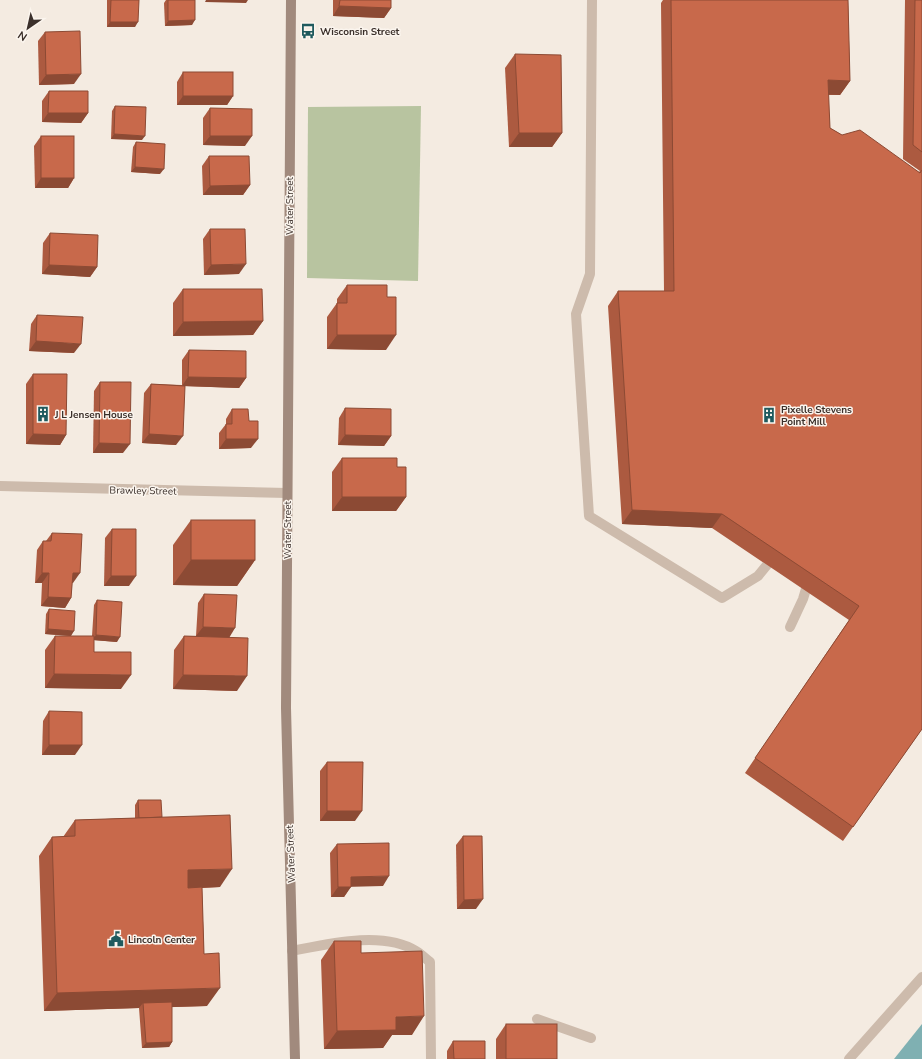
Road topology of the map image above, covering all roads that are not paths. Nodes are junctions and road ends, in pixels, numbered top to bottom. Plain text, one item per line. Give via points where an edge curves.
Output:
1 (291, 0) edge
2 (592, 0) edge
3 (0, 486) edge
4 (287, 493) junction
5 (785, 550) edge
6 (813, 566) edge
7 (790, 627) dead end
8 (292, 950) junction
9 (922, 977) edge
10 (537, 1019) dead end
11 (591, 1038) dead end
12 (295, 1059) edge
13 (431, 1059) edge
14 (848, 1059) edge

1 - 4 street, Water Street
2 - 5 street via 590,274 576,314 589,516 722,598 758,576 779,550
3 - 4 street, Brawley Street
4 - 8 street, Water Street via 286,708
6 - 7 street via 803,599
8 - 12 street, Water Street
8 - 13 street via 336,942 378,940 415,950 430,962
9 - 14 street
10 - 11 street

